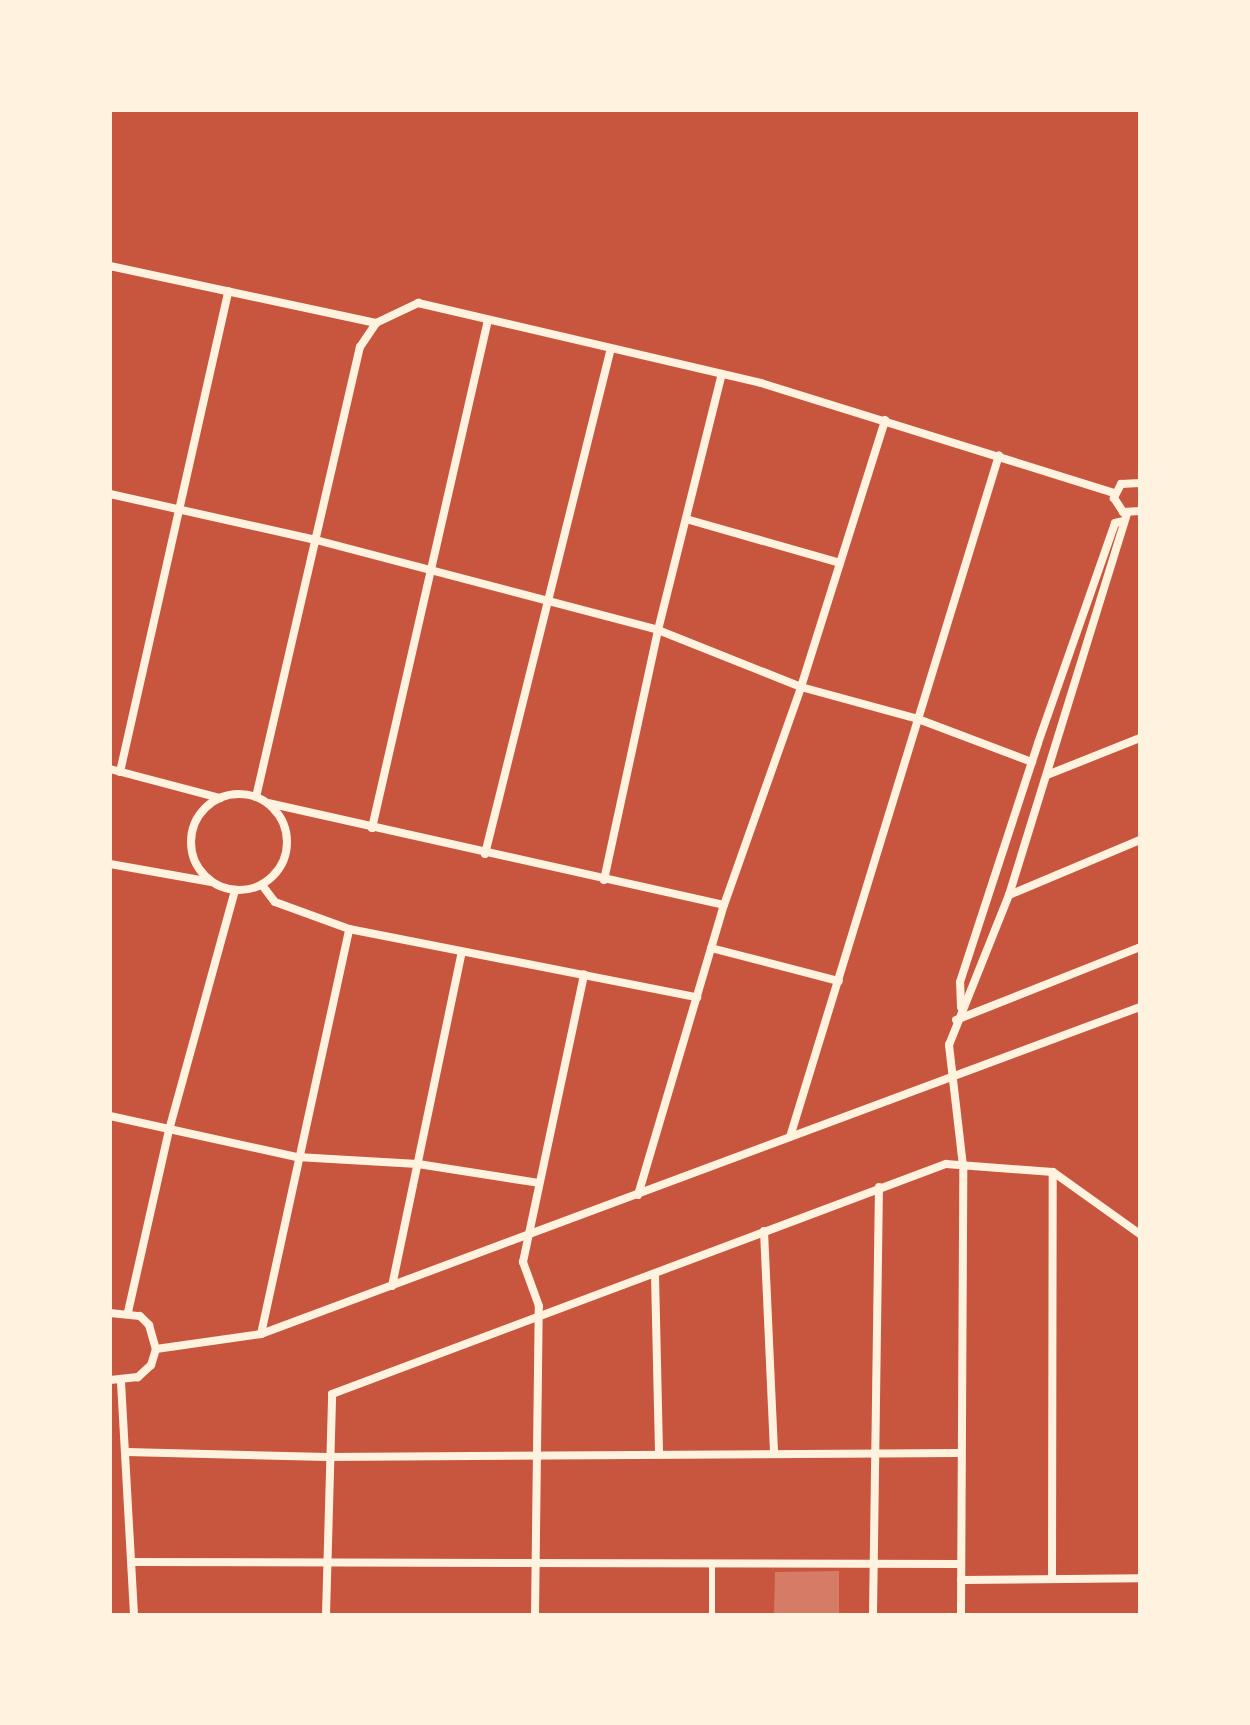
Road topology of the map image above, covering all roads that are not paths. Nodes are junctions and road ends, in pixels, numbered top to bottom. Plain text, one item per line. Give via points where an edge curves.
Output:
1 (110, 266) edge
2 (228, 291) junction
3 (488, 320) junction
4 (376, 323) junction
5 (611, 348) junction
6 (722, 374) junction
7 (885, 420) junction
8 (999, 455) junction
9 (1140, 483) edge
10 (1115, 493) junction
11 (110, 494) edge
12 (179, 508) junction
13 (1140, 511) edge
14 (1125, 517) junction
15 (686, 519) junction
16 (316, 540) junction
17 (840, 563) junction
18 (434, 571) junction
19 (545, 600) junction
20 (658, 630) junction
21 (801, 687) junction
22 (918, 719) junction
23 (1140, 738) edge
24 (1032, 762) junction
25 (110, 769) edge
26 (120, 772) junction
27 (1047, 775) junction
28 (256, 797) junction
29 (220, 798) junction
30 (268, 803) junction
31 (372, 828) junction
32 (1140, 840) edge
33 (485, 854) junction
34 (110, 864) edge
35 (604, 880) junction
36 (211, 882) junction
37 (262, 885) junction
38 (235, 891) junction
39 (1009, 895) junction
40 (724, 905) junction
41 (349, 929) junction
42 (1140, 947) edge
43 (711, 948) junction
44 (462, 952) junction
45 (584, 974) junction
46 (839, 981) junction
47 (697, 997) junction
48 (961, 1007) junction
49 (1140, 1007) edge
50 (956, 1020) junction
51 (954, 1073) junction
52 (110, 1116) edge
53 (169, 1130) junction
54 (790, 1137) junction
55 (297, 1157) junction
56 (418, 1164) junction
57 (963, 1166) junction
58 (1053, 1172) junction
59 (539, 1183) junction
60 (879, 1187) junction
61 (638, 1195) junction
62 (764, 1231) junction
63 (1140, 1234) edge
64 (528, 1236) junction
65 (655, 1275) junction
66 (392, 1286) junction
67 (128, 1312) junction
68 (110, 1313) edge
69 (538, 1319) junction
70 (261, 1334) junction
71 (156, 1349) junction
72 (110, 1380) edge
73 (121, 1382) junction
74 (126, 1452) junction
75 (774, 1452) junction
76 (873, 1453) junction
77 (959, 1453) junction
78 (659, 1454) junction
79 (538, 1455) junction
80 (327, 1457) junction
81 (132, 1562) junction
82 (873, 1563) junction
83 (324, 1564) junction
84 (533, 1564) junction
85 (712, 1564) junction
86 (960, 1564) junction
87 (1140, 1578) edge
88 (1052, 1579) junction
89 (961, 1580) junction
90 (134, 1615) edge
91 (326, 1615) edge
92 (535, 1615) edge
93 (712, 1615) edge
94 (873, 1615) edge
95 (961, 1615) edge

1 - 2 street
2 - 4 street
2 - 12 street
3 - 4 street via 418,303
3 - 5 street
3 - 18 street
4 - 16 street via 360,347
5 - 6 street
5 - 19 street
6 - 7 street
6 - 15 street
7 - 8 street
7 - 17 street
8 - 10 street
8 - 22 street
9 - 10 street via 1126,481
10 - 14 street
11 - 12 street
12 - 16 street
12 - 26 street
13 - 14 street
14 - 24 street via 1115,523
14 - 27 street
15 - 17 street
15 - 20 street
16 - 18 street
16 - 28 street
17 - 21 street
18 - 19 street
18 - 31 street
19 - 20 street
19 - 33 street
20 - 21 street
20 - 35 street
21 - 22 street
21 - 40 street
22 - 24 street
22 - 46 street
23 - 27 street
24 - 48 street via 960,982
25 - 26 street
26 - 29 street
27 - 39 street
28 - 29 street
28 - 30 street
29 - 36 street via 195,822 190,838 195,864
30 - 31 street
30 - 37 street via 279,814 287,843 284,860
31 - 33 street
32 - 39 street
33 - 35 street
34 - 36 street
35 - 40 street
36 - 38 street
37 - 38 street
37 - 41 street via 275,902
38 - 53 street
39 - 48 street via 976,987
40 - 43 street
41 - 44 street
41 - 55 street
42 - 50 street
43 - 46 street
43 - 47 street
44 - 45 street
44 - 56 street
45 - 47 street
45 - 59 street
46 - 54 street
47 - 61 street
48 - 50 street
49 - 51 street
50 - 51 street via 949,1045
51 - 54 street
51 - 57 street
52 - 53 street
53 - 55 street
53 - 67 street
54 - 61 street
55 - 56 street
55 - 70 street
56 - 59 street
56 - 66 street
57 - 58 street
57 - 60 street via 946,1164
57 - 77 street
58 - 63 street
58 - 88 street
59 - 64 street
60 - 62 street
60 - 76 street
61 - 64 street
62 - 65 street
62 - 75 street
64 - 66 street
64 - 69 street via 523,1262 539,1306
65 - 69 street
65 - 78 street
66 - 70 street
67 - 68 street
67 - 71 street via 149,1325
69 - 79 street
69 - 80 street via 332,1394
70 - 71 street
71 - 73 street via 145,1372
72 - 73 street
73 - 74 street
74 - 80 street
74 - 81 street
75 - 76 street
75 - 78 street
76 - 77 street
76 - 82 street
77 - 86 street
78 - 79 street
79 - 80 street
79 - 84 street
80 - 83 street
81 - 83 street
81 - 90 street
82 - 85 street
82 - 86 street
82 - 94 street
83 - 84 street
83 - 91 street
84 - 85 street
84 - 92 street
85 - 93 street
86 - 89 street
87 - 88 street
88 - 89 street
89 - 95 street

